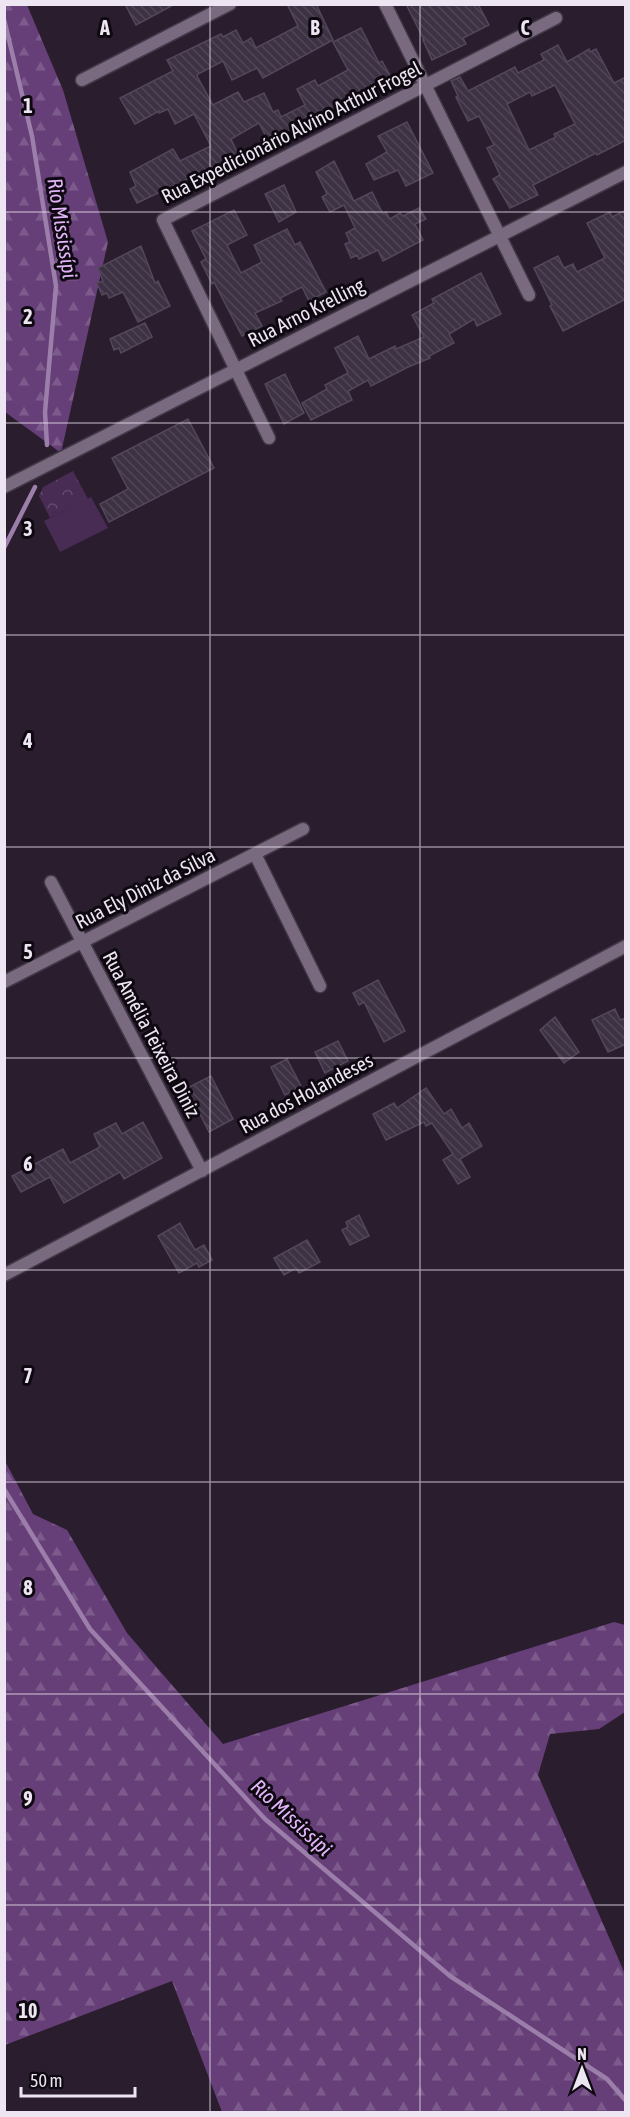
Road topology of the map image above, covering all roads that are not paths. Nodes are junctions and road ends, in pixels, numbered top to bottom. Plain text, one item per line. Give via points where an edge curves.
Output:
1 (230, 4) edge
2 (385, 4) edge
3 (556, 18) dead end
4 (82, 80) dead end
5 (425, 85) junction
6 (626, 172) edge
7 (500, 235) junction
8 (529, 295) dead end
9 (237, 369) junction
10 (269, 438) dead end
11 (4, 487) edge
12 (303, 829) dead end
13 (255, 854) junction
14 (51, 882) dead end
15 (82, 942) junction
16 (626, 946) edge
17 (4, 982) edge
18 (320, 986) dead end
19 (202, 1171) junction
20 (4, 1275) edge

1 - 4 street
2 - 5 street
3 - 5 street, Rua Expedicionário Alvino Arthur Frogel
5 - 7 street
5 - 9 street, Rua Expedicionário Alvino Arthur Frogel via 163,220
6 - 7 street, Rua Arno Krelling
7 - 8 street
7 - 9 street, Rua Arno Krelling
9 - 10 street, Rua Expedicionário Alvino Arthur Frogel
9 - 11 street, Rua Arno Krelling
12 - 13 street, Rua Ely Diniz da Silva
13 - 15 street, Rua Ely Diniz da Silva
13 - 18 street
14 - 15 street, Rua Amélia Teixeira Diniz
15 - 17 street, Rua Ely Diniz da Silva
15 - 19 street, Rua Amélia Teixeira Diniz
16 - 19 street, Rua dos Holandeses
19 - 20 street, Rua dos Holandeses

